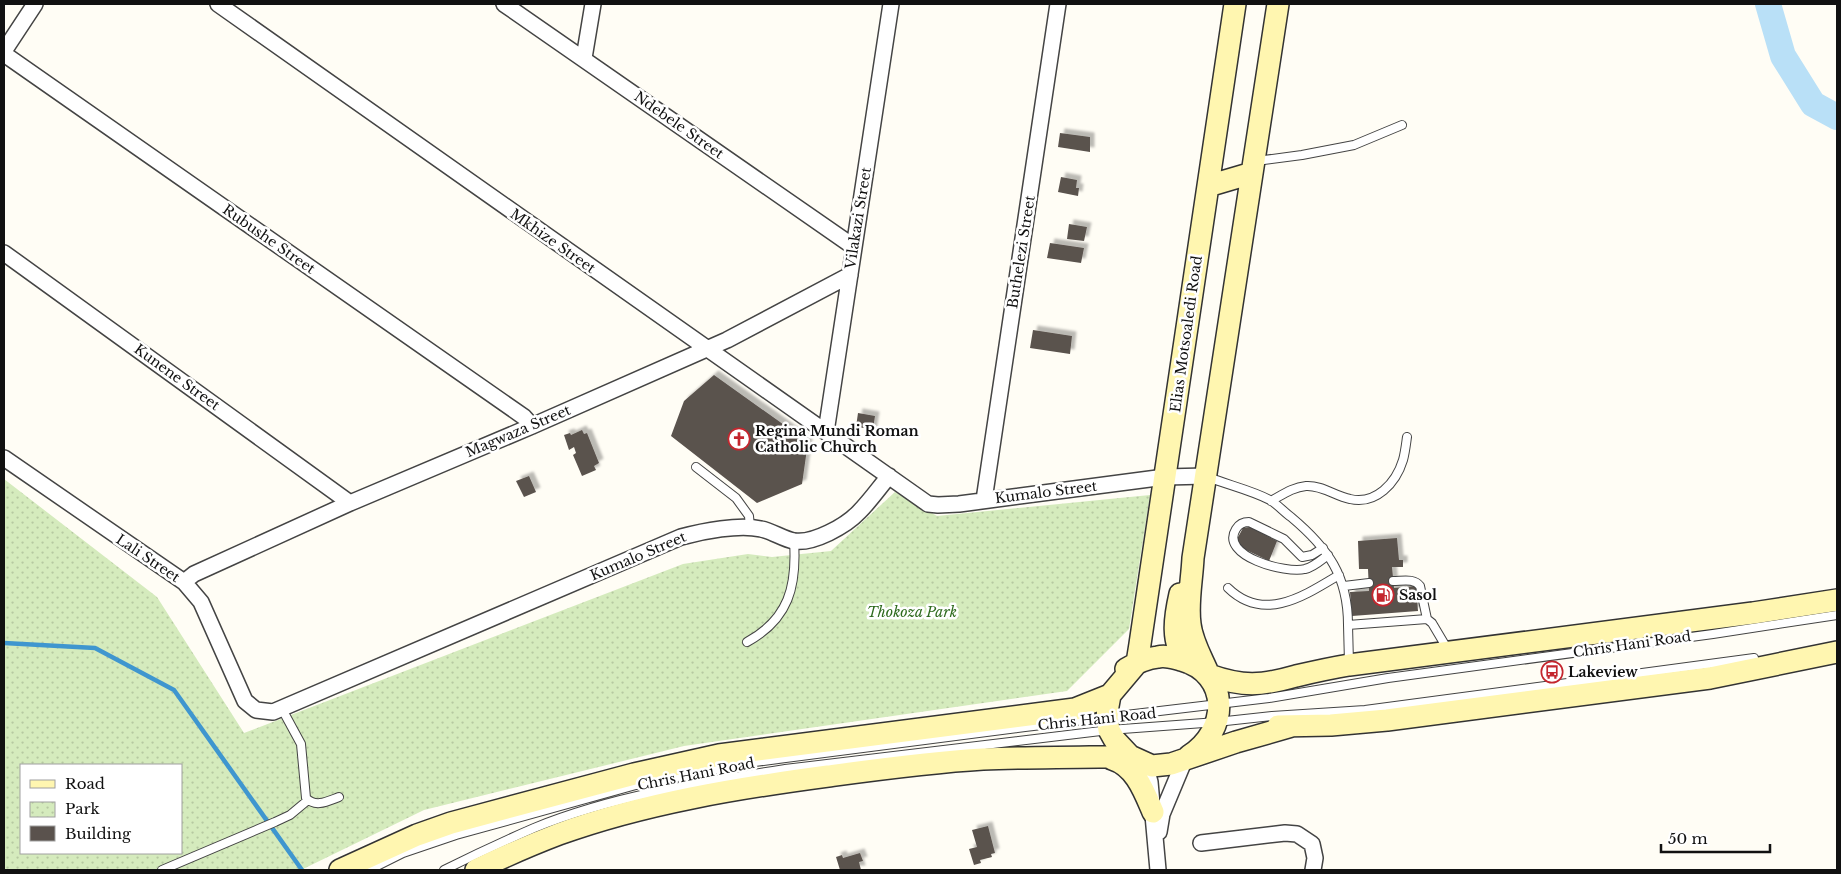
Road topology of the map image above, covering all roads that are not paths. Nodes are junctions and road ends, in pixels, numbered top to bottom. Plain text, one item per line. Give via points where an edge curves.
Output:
1 (35, 4) edge
2 (218, 4) edge
3 (504, 4) edge
4 (594, 4) edge
5 (891, 4) edge
6 (1058, 4) edge
7 (1235, 4) edge
8 (1278, 4) edge
9 (4, 52) edge
10 (584, 58) junction
11 (1402, 125) dead end
12 (1253, 167) junction
13 (1208, 186) junction
14 (854, 247) junction
15 (4, 253) edge
16 (850, 275) junction
17 (707, 348) junction
18 (532, 426) junction
19 (826, 432) junction
20 (1407, 437) dead end
21 (4, 458) edge
22 (696, 467) dead end
23 (889, 476) junction
24 (1206, 476) junction
25 (1165, 477) junction
26 (984, 500) junction
27 (1271, 501) junction
28 (350, 503) junction
29 (750, 528) junction
30 (794, 541) junction
31 (1326, 551) junction
32 (1193, 558) junction
33 (1339, 575) junction
34 (1393, 581) dead end
35 (184, 582) junction
36 (1369, 583) dead end
37 (1344, 586) junction
38 (1228, 588) dead end
39 (1837, 600) edge
40 (1837, 614) edge
41 (1427, 619) junction
42 (1348, 625) junction
43 (747, 642) dead end
44 (1448, 651) junction
45 (1837, 652) edge
46 (1766, 656) dead end
47 (1187, 662) junction
48 (1136, 663) junction
49 (1349, 664) junction
50 (1209, 675) junction
51 (1110, 696) junction
52 (276, 711) junction
53 (1043, 713) junction
54 (1218, 713) junction
55 (1108, 724) junction
56 (1292, 726) junction
57 (1207, 741) junction
58 (1107, 757) junction
59 (1185, 759) junction
60 (1138, 760) junction
61 (339, 797) dead end
62 (308, 800) junction
63 (1153, 812) junction
64 (1157, 843) junction
65 (1201, 843) dead end
66 (162, 870) edge
67 (340, 870) edge
68 (369, 870) edge
69 (444, 870) edge
70 (476, 870) edge
71 (1158, 870) edge
72 (1313, 870) edge

1 - 9 street
2 - 17 street, Mkhize Street
3 - 10 street, Ndebele Street
4 - 10 street
5 - 14 street, Vilakazi Street
6 - 26 street, Buthelezi Street
7 - 13 main road, Elias Motsoaledi Road
8 - 12 main road
9 - 18 street, Rubushe Street via 524,417
10 - 14 street, Ndebele Street
11 - 12 lane via 1354,145
12 - 13 main road
12 - 24 main road
13 - 25 main road, Elias Motsoaledi Road
14 - 16 street, Vilakazi Street
15 - 28 street, Kunene Street
16 - 17 street, Magwaza Street
16 - 19 street, Vilakazi Street
17 - 18 street, Magwaza Street
17 - 19 street, Mkhize Street
18 - 28 street, Magwaza Street
19 - 23 street, Mkhize Street
20 - 27 lane via 1403,460 1391,484 1378,496 1351,500 1320,487 1307,486
21 - 35 street, Lali Street
22 - 29 lane via 736,498 748,516
23 - 26 street, Kumalo Street via 928,504
23 - 30 street via 859,513 843,526 808,540
24 - 25 street, Kumalo Street
24 - 27 lane
24 - 32 main road
25 - 26 street, Kumalo Street
25 - 48 main road, Elias Motsoaledi Road
27 - 31 lane
28 - 35 street, Magwaza Street via 194,574
29 - 30 street, Kumalo Street via 761,528
29 - 52 street, Kumalo Street via 705,531 681,537
30 - 43 lane via 796,565 788,600 768,627
31 - 31 lane via 1314,565 1305,569 1279,568 1264,564 1239,550 1233,534 1240,524 1249,522 1284,539 1302,557
31 - 33 lane
32 - 47 main road via 1176,612 1178,650
32 - 50 main road via 1190,626
33 - 37 lane
33 - 38 lane via 1289,602 1274,604 1247,602
34 - 41 lane via 1418,582
35 - 52 street, Lali Street via 202,602 244,701 256,710
36 - 37 lane
37 - 42 lane
39 - 44 main road, Chris Hani Road
40 - 54 lane, Chris Hani Road via 1388,678 1269,698
41 - 42 lane
41 - 44 lane
42 - 49 lane
44 - 49 main road, Chris Hani Road
45 - 56 main road via 1710,678 1387,720
46 - 54 lane, Chris Hani Road via 1365,710 1272,716
47 - 48 main road via 1163,656
47 - 50 main road
48 - 51 main road
48 - 53 main road via 1080,698
49 - 50 main road, Chris Hani Road via 1264,684 1226,681
50 - 54 main road via 1219,697
51 - 53 main road, Chris Hani Road via 1076,709
51 - 55 main road
52 - 62 lane via 302,744
53 - 67 main road, Chris Hani Road via 719,755 451,823
54 - 55 lane, Chris Hani Road
54 - 55 lane, Chris Hani Road
54 - 57 main road
55 - 60 main road via 1114,739
55 - 68 lane, Chris Hani Road via 755,762 636,785 456,835
55 - 69 lane, Chris Hani Road via 678,787 534,828
56 - 57 main road via 1273,726
56 - 59 main road
57 - 59 main road
58 - 60 main road, Chris Hani Road
58 - 63 main road via 1134,774
58 - 70 main road, Chris Hani Road via 941,762 738,789 634,812 561,834
59 - 60 main road via 1160,766
59 - 64 street via 1162,814
60 - 63 street via 1150,782
61 - 62 lane via 322,803
62 - 66 lane via 290,815
63 - 64 street
64 - 71 street
65 - 72 street via 1297,834 1312,844

